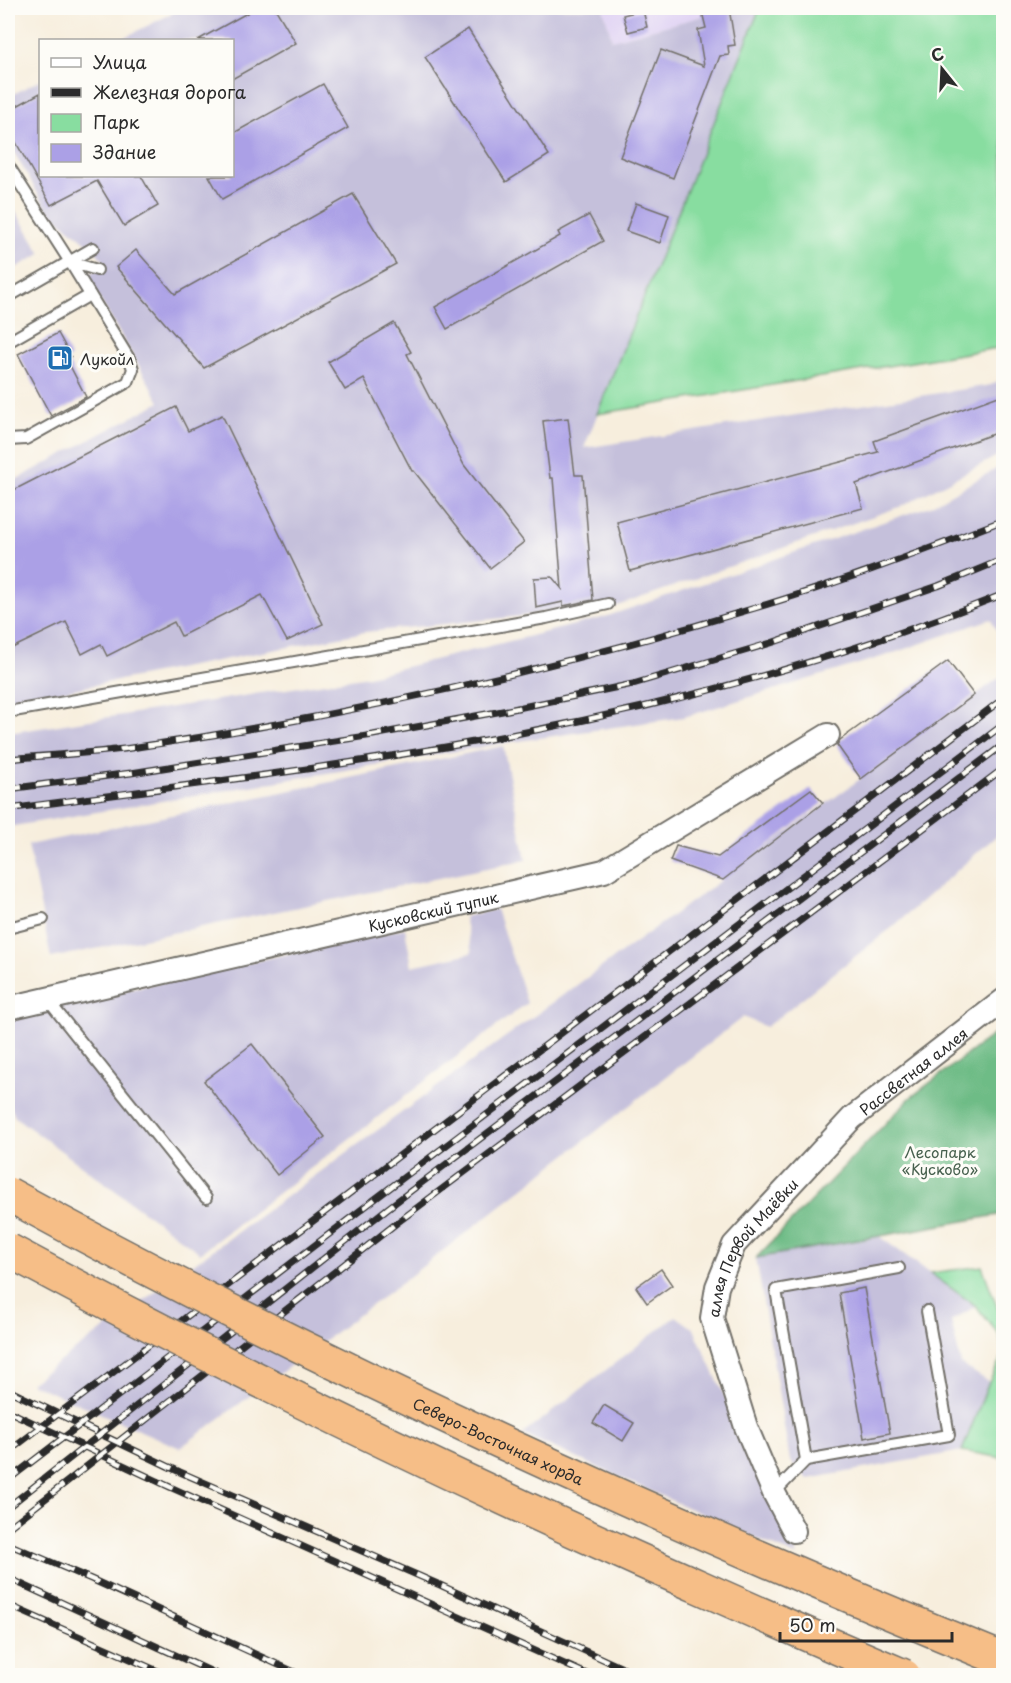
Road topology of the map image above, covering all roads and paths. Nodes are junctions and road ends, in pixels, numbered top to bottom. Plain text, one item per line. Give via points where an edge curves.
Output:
1 (8, 165) edge
2 (93, 248) dead end
3 (70, 262) junction
4 (97, 270) dead end
5 (90, 295) junction
6 (8, 297) edge
7 (8, 342) edge
8 (8, 440) edge
9 (608, 604) dead end
10 (8, 712) edge
11 (828, 735) dead end
12 (43, 919) dead end
13 (8, 928) edge
14 (46, 998) junction
15 (1004, 1000) edge
16 (8, 1008) edge
17 (852, 1118) joint
18 (8, 1194) edge
19 (206, 1198) dead end
20 (8, 1250) edge
21 (899, 1268) dead end
22 (927, 1311) dead end
23 (806, 1460) junction
24 (774, 1493) junction
25 (794, 1531) dead end
26 (1004, 1660) edge
27 (904, 1676) edge

1 - 3 lane
2 - 3 lane
3 - 4 lane
3 - 5 lane
3 - 6 lane
5 - 7 lane
5 - 8 lane via 130,360 131,378 26,439
9 - 10 lane
11 - 14 street, Кусковский тупик via 604,871
12 - 13 lane
14 - 16 street, Кусковский тупик
14 - 19 lane
15 - 17 street, Рассветная аллея
17 - 24 street, аллея Первой Маёвки via 734,1245 717,1287 712,1318 746,1427
18 - 26 main road, Северо-Восточная хорда, bridge via 327,1359 544,1462 823,1586
20 - 27 main road, bridge via 311,1407 536,1514
21 - 23 lane via 776,1290
22 - 23 lane via 949,1435
23 - 24 lane
24 - 25 street, аллея Первой Маёвки

